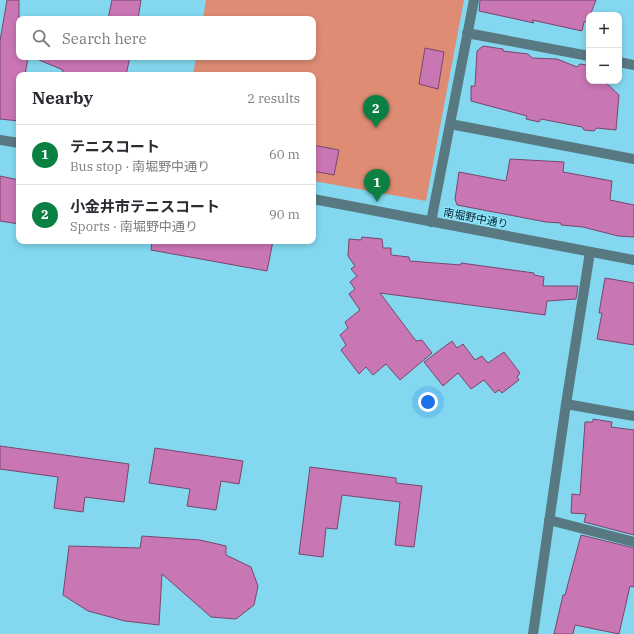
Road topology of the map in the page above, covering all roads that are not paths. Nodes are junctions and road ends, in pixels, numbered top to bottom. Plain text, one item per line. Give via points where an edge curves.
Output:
1 (474, 0) edge
2 (467, 33) junction
3 (586, 55) edge
4 (622, 63) edge
5 (634, 65) edge
6 (450, 124) junction
7 (0, 140) edge
8 (16, 143) edge
9 (634, 159) edge
10 (316, 200) edge
11 (431, 222) junction
12 (590, 252) junction
13 (634, 260) edge
14 (566, 404) junction
15 (634, 416) edge
16 (549, 520) junction
17 (634, 542) edge
18 (533, 634) edge

1 - 2 street
2 - 3 street
2 - 6 street
4 - 5 street
6 - 9 street
6 - 11 street
7 - 8 street
10 - 11 street, 南堀野中通り
11 - 12 street, 南堀野中通り
12 - 13 street, 南堀野中通り
12 - 14 street
14 - 15 street
14 - 16 street
16 - 17 street
16 - 18 street

